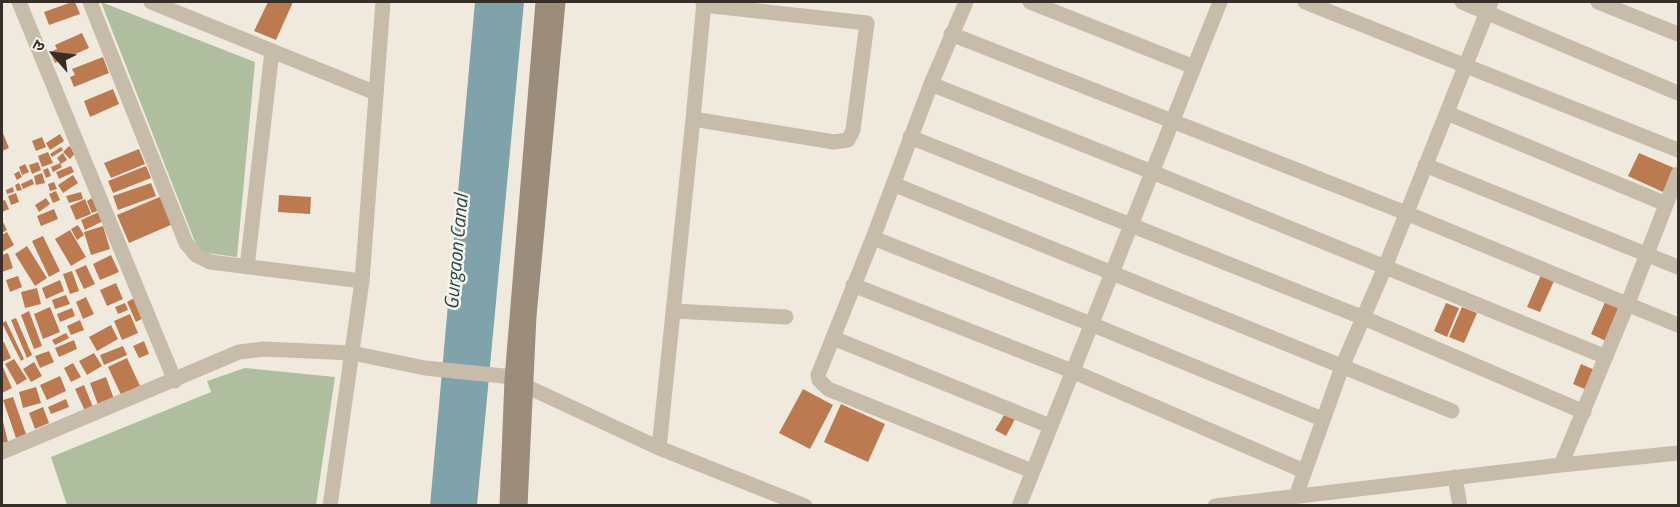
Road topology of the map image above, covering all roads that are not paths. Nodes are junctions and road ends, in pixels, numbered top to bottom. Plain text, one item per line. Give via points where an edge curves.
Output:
1 (19, 2) edge
2 (90, 2) edge
3 (151, 2) edge
4 (383, 2) edge
5 (543, 2) edge
6 (558, 2) edge
7 (966, 2) edge
8 (1030, 2) edge
9 (1220, 2) edge
10 (1305, 2) edge
11 (1462, 2) edge
12 (1598, 2) edge
13 (704, 3) edge
14 (1489, 6) edge
15 (951, 34) junction
16 (1678, 34) edge
17 (272, 51) junction
18 (1466, 66) junction
19 (1194, 67) junction
20 (931, 84) junction
21 (376, 93) junction
22 (1678, 93) edge
23 (1447, 113) junction
24 (693, 119) junction
25 (1172, 122) junction
26 (910, 137) junction
27 (1678, 150) edge
28 (1425, 165) junction
29 (1152, 172) junction
30 (1678, 174) edge
31 (893, 184) junction
32 (1666, 204) junction
33 (1406, 213) junction
34 (1131, 224) junction
35 (873, 238) junction
36 (1648, 255) junction
37 (247, 267) junction
38 (1385, 267) junction
39 (1678, 267) edge
40 (1111, 274) junction
41 (362, 281) junction
42 (853, 285) junction
43 (1628, 303) junction
44 (674, 311) junction
45 (786, 317) dead end
46 (1364, 318) junction
47 (1091, 324) junction
48 (1678, 325) edge
49 (833, 338) junction
50 (352, 353) junction
51 (1606, 357) junction
52 (1342, 367) junction
53 (1072, 371) junction
54 (511, 380) junction
55 (175, 381) junction
56 (1452, 411) dead end
57 (1584, 412) junction
58 (1322, 419) junction
59 (1050, 426) junction
60 (659, 448) junction
61 (2, 452) edge
62 (1678, 453) edge
63 (1561, 465) junction
64 (1032, 471) junction
65 (1304, 471) junction
66 (1455, 477) junction
67 (1296, 496) junction
68 (330, 506) edge
69 (507, 506) edge
70 (520, 506) edge
71 (805, 506) edge
72 (1019, 506) edge
73 (1215, 506) edge
74 (1460, 506) edge

1 - 55 street
2 - 37 street via 186,243 196,255 210,262
3 - 17 street
4 - 21 street
5 - 54 main road
6 - 54 main road via 530,306
7 - 15 street
8 - 19 street
9 - 19 street
10 - 18 street
11 - 14 street
12 - 16 street
13 - 24 street
13 - 24 street via 867,22 853,130 848,140 834,142
14 - 18 street
14 - 22 street
15 - 20 street
15 - 25 street
17 - 21 street
17 - 37 street
18 - 23 street
18 - 27 street
19 - 25 street
20 - 26 street
20 - 29 street
21 - 41 street
23 - 28 street
23 - 32 street
24 - 44 street
25 - 29 street
25 - 33 street
26 - 31 street
26 - 34 street
28 - 33 street
28 - 36 street
29 - 34 street
29 - 38 street
30 - 32 street
31 - 35 street
31 - 40 street
32 - 36 street
33 - 38 street
33 - 43 street
34 - 40 street
34 - 46 street
35 - 42 street
35 - 47 street
36 - 39 street
36 - 43 street
37 - 41 street
38 - 46 street
38 - 51 street
40 - 47 street
40 - 52 street
41 - 50 street
42 - 49 street
42 - 53 street
43 - 48 street
43 - 51 street
44 - 45 street
44 - 60 street
46 - 52 street
46 - 57 street
47 - 53 street
47 - 58 street
49 - 59 street
49 - 64 street via 818,375 820,384
50 - 54 street
50 - 55 street via 264,349 239,352
50 - 68 street
51 - 57 street
52 - 56 street
52 - 58 street
53 - 59 street
53 - 65 street
54 - 60 street
54 - 69 main road
54 - 70 main road
55 - 61 street
57 - 63 street
58 - 65 street
59 - 64 street
60 - 71 street
62 - 63 street
63 - 66 street
64 - 72 street
65 - 67 street
66 - 67 street
66 - 74 street
67 - 73 street

